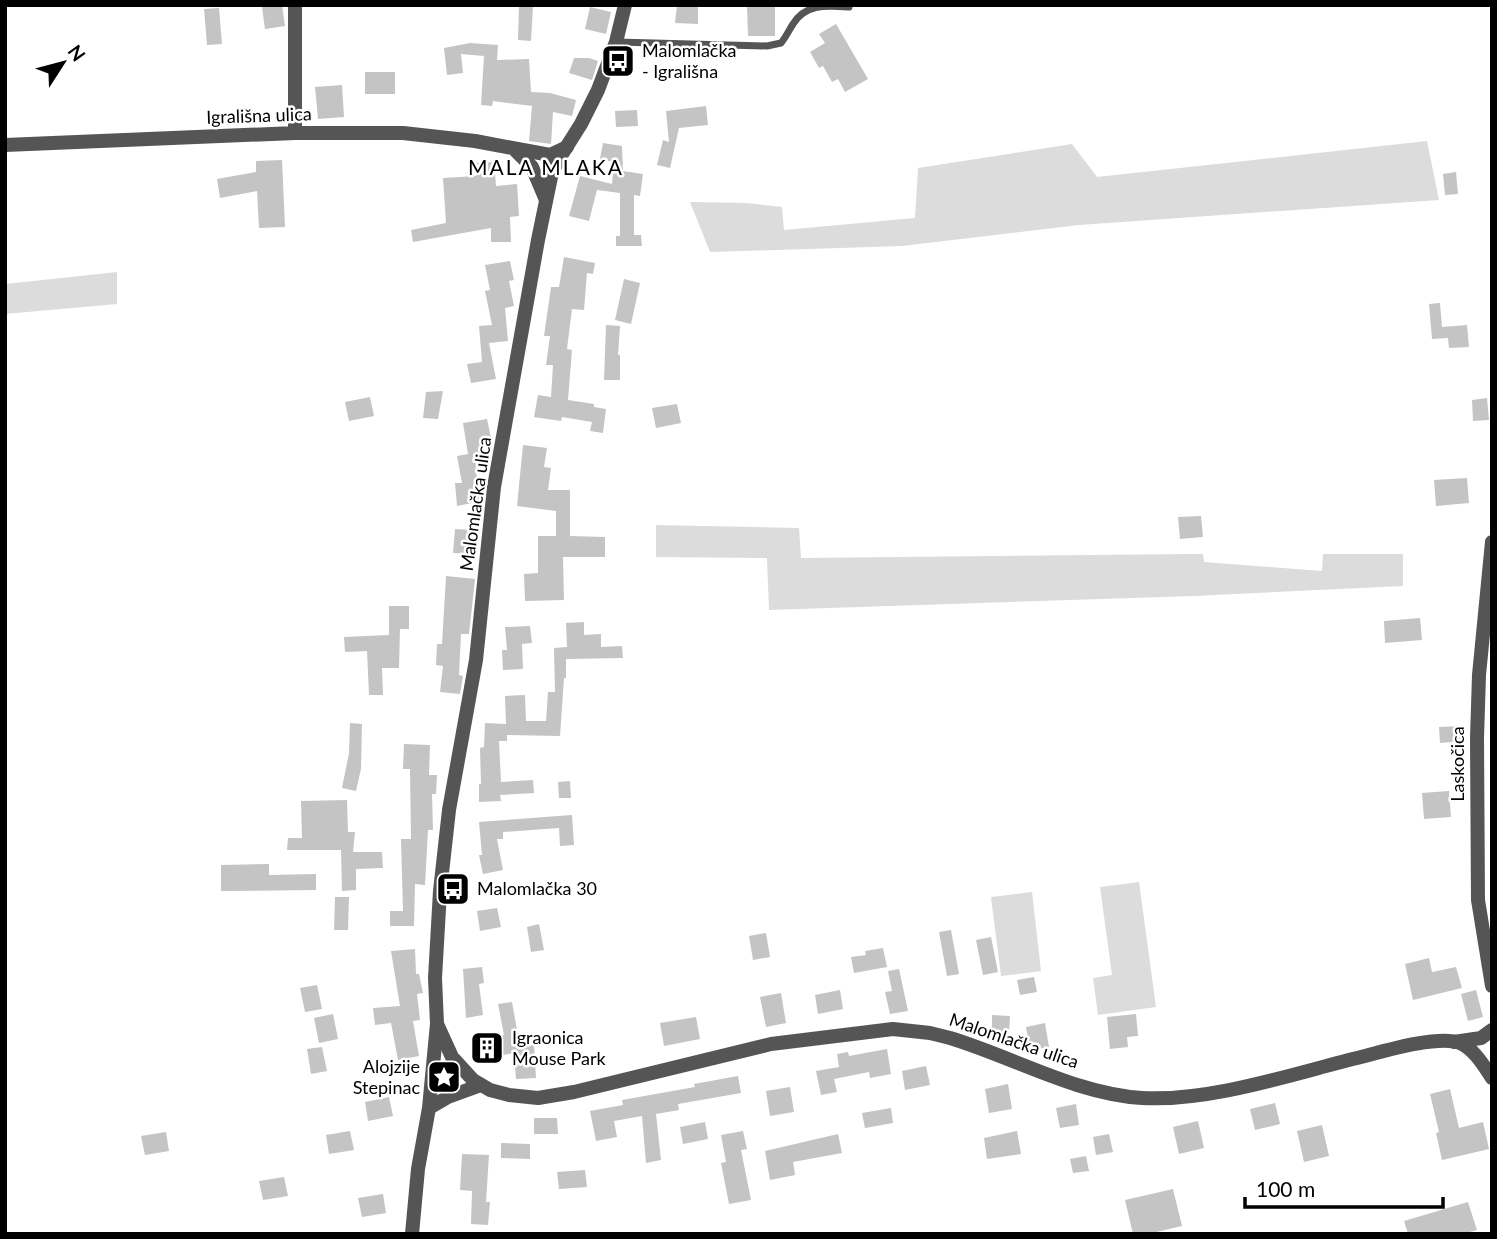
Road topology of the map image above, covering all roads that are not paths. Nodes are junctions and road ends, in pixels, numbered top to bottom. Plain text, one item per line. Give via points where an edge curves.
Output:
1 (295, 5) edge
2 (625, 5) edge
3 (849, 7) edge
4 (616, 41) junction
5 (295, 133) junction
6 (5, 145) edge
7 (567, 147) junction
8 (514, 150) junction
9 (546, 200) junction
10 (1492, 542) edge
11 (1492, 986) edge
12 (437, 1024) junction
13 (1492, 1030) edge
14 (1454, 1042) junction
15 (1492, 1078) edge
16 (481, 1085) junction
17 (429, 1108) junction
18 (412, 1234) edge

1 - 5 street
2 - 4 street, Malomlačka ulica
3 - 4 lane via 807,10 781,43 767,46
4 - 7 street, Malomlačka ulica via 598,90
5 - 6 street, Igrališna ulica
5 - 8 street, Igrališna ulica via 403,133
7 - 8 street, Igrališna ulica via 550,155
7 - 9 street, Malomlačka ulica via 557,162
8 - 9 street via 532,167
9 - 12 street, Malomlačka ulica via 494,487 476,660 449,810 435,978
10 - 11 street, Laskočica via 1479,675 1477,776 1478,900
12 - 16 street, Malomlačka ulica via 452,1057
12 - 17 street, Malomlačka ulica
13 - 14 street, Malomlačka ulica via 1482,1038
14 - 15 street via 1472,1051
14 - 16 street, Malomlačka ulica via 1410,1045 1248,1085 1166,1097 1097,1090 950,1038 892,1029 771,1044 554,1096 522,1097
16 - 17 street
17 - 18 street, Malomlačka ulica

